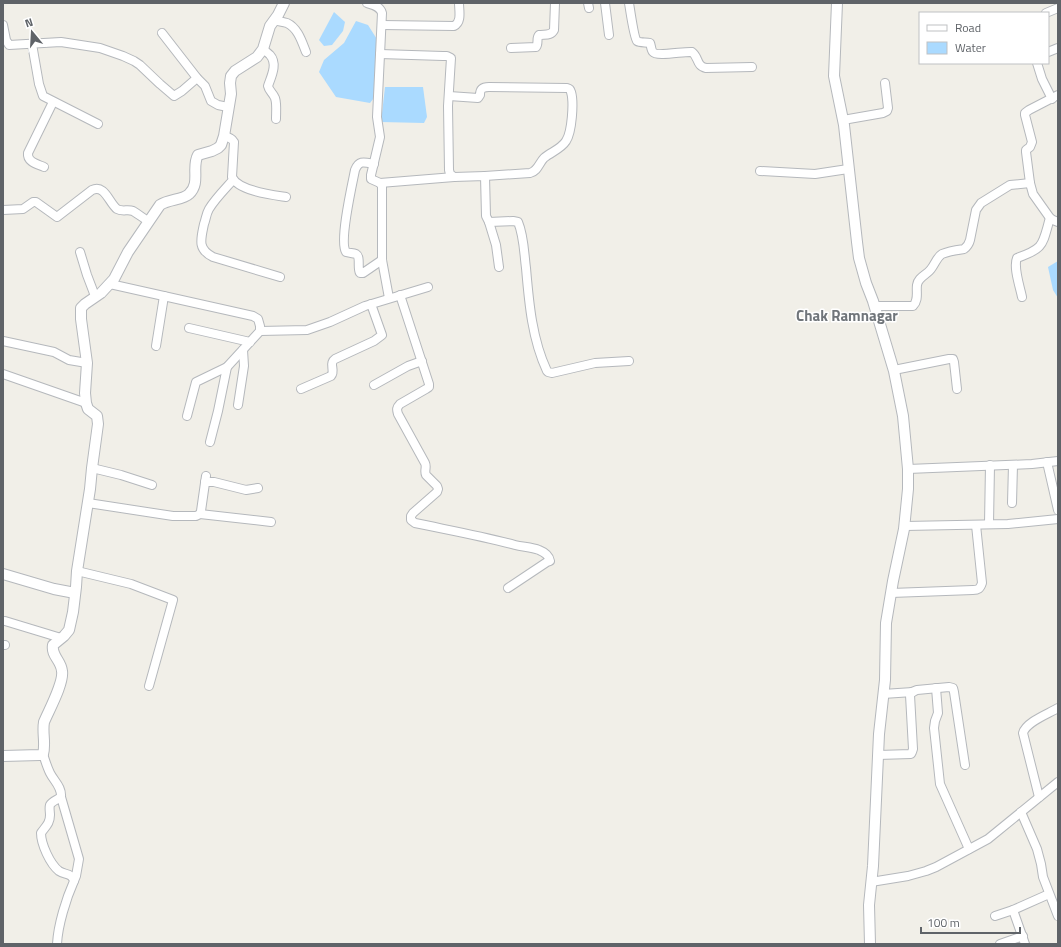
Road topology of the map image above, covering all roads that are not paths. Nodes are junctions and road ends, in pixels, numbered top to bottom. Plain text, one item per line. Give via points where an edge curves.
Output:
1 (284, 3) edge
2 (367, 3) edge
3 (459, 3) edge
4 (555, 3) edge
5 (605, 3) edge
6 (629, 3) edge
7 (837, 3) edge
8 (1058, 8) edge
9 (1048, 12) edge
10 (274, 20) junction
11 (3, 25) edge
12 (382, 25) junction
13 (162, 33) dead end
14 (609, 35) dead end
15 (32, 44) junction
16 (511, 48) dead end
17 (263, 49) junction
18 (306, 52) dead end
19 (380, 54) junction
20 (1037, 64) edge
21 (752, 67) dead end
22 (197, 78) junction
23 (885, 84) dead end
24 (449, 96) junction
25 (1055, 97) edge
26 (53, 102) junction
27 (228, 107) junction
28 (276, 119) dead end
29 (843, 120) junction
30 (98, 124) dead end
31 (224, 136) junction
32 (374, 164) junction
33 (44, 167) dead end
34 (848, 169) junction
35 (760, 171) dead end
36 (486, 176) junction
37 (454, 177) junction
38 (233, 180) junction
39 (380, 183) junction
40 (1030, 183) junction
41 (286, 197) dead end
42 (3, 210) edge
43 (1050, 218) junction
44 (148, 221) junction
45 (489, 222) junction
46 (1058, 222) edge
47 (80, 252) dead end
48 (382, 260) junction
49 (499, 267) dead end
50 (280, 277) dead end
51 (110, 284) junction
52 (428, 287) dead end
53 (400, 295) junction
54 (95, 296) junction
55 (164, 296) junction
56 (1022, 297) dead end
57 (389, 298) junction
58 (371, 304) junction
59 (875, 306) junction
60 (189, 328) dead end
61 (260, 331) junction
62 (3, 341) edge
63 (250, 342) junction
64 (156, 346) dead end
65 (243, 350) junction
66 (422, 361) junction
67 (629, 361) dead end
68 (87, 363) junction
69 (227, 367) junction
70 (894, 370) junction
71 (3, 374) edge
72 (374, 384) dead end
73 (301, 389) dead end
74 (957, 389) dead end
75 (86, 404) junction
76 (238, 405) dead end
77 (187, 416) dead end
78 (210, 442) dead end
79 (1058, 461) edge
80 (1047, 462) junction
81 (990, 465) junction
82 (1013, 465) junction
83 (92, 468) junction
84 (908, 469) junction
85 (152, 486) dead end
86 (258, 488) dead end
87 (88, 502) junction
88 (1012, 503) dead end
89 (1058, 510) edge
90 (200, 514) junction
91 (1058, 519) edge
92 (271, 522) dead end
93 (990, 524) junction
94 (976, 525) junction
95 (905, 526) junction
96 (77, 570) junction
97 (3, 574) edge
98 (508, 588) dead end
99 (75, 593) junction
100 (891, 593) junction
101 (5, 621) dead end
102 (61, 638) junction
103 (149, 686) dead end
104 (936, 688) junction
105 (913, 692) junction
106 (883, 694) junction
107 (1058, 708) edge
108 (43, 754) junction
109 (878, 755) junction
110 (3, 756) edge
111 (965, 765) dead end
112 (1058, 782) edge
113 (61, 797) junction
114 (1039, 797) junction
115 (1021, 812) junction
116 (969, 849) junction
117 (74, 881) junction
118 (871, 882) junction
119 (1049, 894) junction
120 (1013, 910) junction
121 (996, 916) dead end
122 (1058, 916) edge
123 (1024, 940) edge
124 (57, 944) edge
125 (870, 944) edge
126 (1000, 944) edge

1 - 10 street
2 - 12 street via 381,9
3 - 12 street via 459,21 454,26
4 - 16 street via 553,32 538,36 536,47
5 - 14 street
6 - 21 street via 636,40 650,43 654,53 692,52 702,68
7 - 29 street via 834,76
8 - 9 street
10 - 17 street
10 - 18 street via 287,23 294,28
11 - 15 street via 9,45
12 - 19 street
13 - 22 street
15 - 22 street via 76,44 100,48 123,56 140,65 174,96
15 - 26 street via 41,92
17 - 27 street via 257,57 235,71 230,83
17 - 28 street via 274,62 268,89 275,97
19 - 24 street via 451,58
19 - 32 street via 377,117 380,137
20 - 25 street via 1042,79
22 - 27 street via 205,86 212,103
23 - 29 street via 887,110 883,113
24 - 36 street via 478,98 481,89 489,87 570,89 570,134 564,144 542,160 534,172
24 - 37 street via 448,161 450,174
25 - 40 street via 1025,113 1032,142 1026,150
26 - 30 street
26 - 33 street via 28,153 30,160
27 - 31 street
29 - 34 street
31 - 38 street via 233,139 234,142
31 - 44 street via 218,148 198,155 195,164 196,180 190,193 160,205
32 - 39 street via 371,179
32 - 48 street via 360,163 355,170 345,224 344,248 346,252 358,257 360,273
34 - 35 street via 814,174
34 - 59 street via 860,258
36 - 37 street
36 - 45 street via 486,216
37 - 39 street
38 - 41 street via 264,194
38 - 50 street via 207,212 201,238 202,247 213,257
39 - 48 street
40 - 43 street via 1036,200
40 - 59 street via 1010,185 981,203 976,210 968,244 964,248 939,256 931,269 919,280 917,300 913,306
42 - 44 street via 23,209 36,202 57,217 92,190 98,189 104,192 119,210 131,211
43 - 46 street
43 - 56 street via 1040,246 1016,260
44 - 51 street
45 - 49 street
45 - 67 street via 518,222 522,232 534,336 548,372 595,363
47 - 54 street
48 - 57 street
51 - 54 street
51 - 55 street
52 - 53 street
53 - 57 street
53 - 66 street
54 - 68 street via 81,308
55 - 61 street via 253,316 259,321
55 - 64 street
57 - 58 street
58 - 61 street via 307,330
58 - 73 street via 382,335 335,359 332,361 331,376
59 - 70 street
60 - 63 street
61 - 63 street
62 - 68 street via 54,352 69,360
63 - 65 street
65 - 69 street
65 - 76 street via 244,366
66 - 72 street
66 - 98 street via 429,387 400,404 397,410 426,462 426,475 438,489 413,513 411,520 415,523 538,550 550,558 548,562
68 - 75 street
69 - 77 street via 196,382
69 - 78 street
70 - 74 street via 953,359
70 - 84 street via 903,416
71 - 75 street
75 - 83 street via 97,416 98,424
79 - 80 street
80 - 82 street
80 - 89 street
81 - 82 street
81 - 84 street
81 - 93 street
82 - 88 street
83 - 85 street
83 - 87 street
84 - 95 street
86 - 90 street via 246,490 205,479
87 - 90 street via 173,516 190,517
87 - 96 street
90 - 92 street
91 - 93 street
93 - 94 street
94 - 95 street
94 - 100 street via 982,584 978,590
95 - 100 street
96 - 99 street
96 - 103 street via 131,584 173,600
97 - 99 street
99 - 102 street via 69,630
100 - 106 street via 886,623
101 - 102 street
102 - 108 street via 53,645 52,650 61,665 62,675 44,722
104 - 105 street
104 - 111 street via 953,688
104 - 116 street via 938,713 934,728 940,784
105 - 106 street
105 - 109 street via 910,695 912,752
106 - 109 street
107 - 114 street via 1024,728 1023,733
108 - 110 street
108 - 113 street
109 - 118 street
112 - 114 street
113 - 117 street via 79,858
113 - 117 street via 49,806 49,823 42,833 42,840 55,867 71,876
114 - 115 street
115 - 116 street via 988,839
115 - 119 street via 1037,849
116 - 118 street via 926,872
117 - 124 street via 60,923
118 - 125 street
119 - 120 street
119 - 122 street
120 - 121 street
120 - 123 street
123 - 126 street

